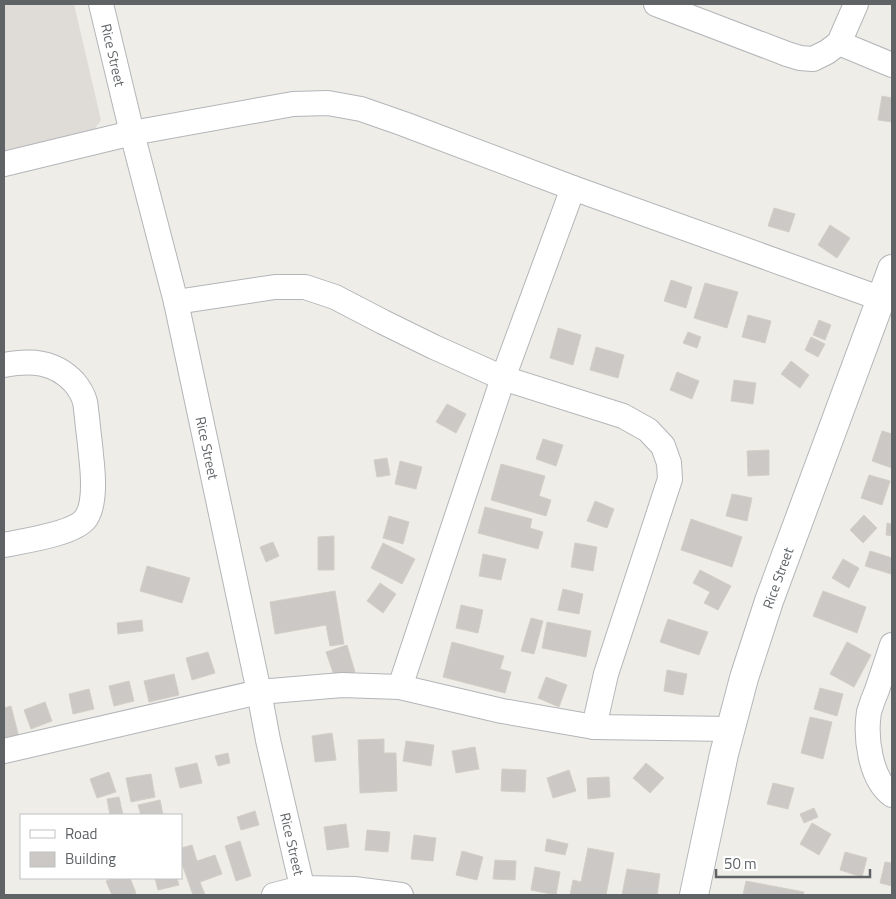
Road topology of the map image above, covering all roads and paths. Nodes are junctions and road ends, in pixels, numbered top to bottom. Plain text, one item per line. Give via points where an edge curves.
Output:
1 (101, 4) edge
2 (656, 4) edge
3 (856, 4) edge
4 (839, 43) junction
5 (892, 65) edge
6 (132, 133) junction
7 (4, 164) edge
8 (573, 188) junction
9 (892, 269) edge
10 (882, 299) junction
11 (176, 302) junction
12 (4, 365) edge
13 (503, 378) junction
14 (4, 545) edge
15 (892, 645) edge
16 (400, 687) junction
17 (259, 692) junction
18 (594, 727) junction
19 (731, 729) junction
20 (4, 751) edge
21 (892, 795) edge
22 (303, 892) edge
23 (274, 895) edge
24 (402, 895) edge
25 (694, 895) edge

1 - 6 street, Rice Street
2 - 4 street via 800,58 813,59
3 - 4 street
4 - 5 street
6 - 7 street
6 - 8 street via 293,104 328,103 361,109
6 - 11 street, Rice Street
8 - 10 street
8 - 13 street
9 - 10 street, Rice Street
10 - 19 street, Rice Street via 769,601
11 - 13 street via 275,286 305,287 335,297
11 - 17 street, Rice Street
12 - 14 street via 16,362 51,365 80,389 85,402 93,489 86,518 76,527
13 - 16 street
13 - 18 street via 623,416 648,430 662,446 669,463 670,479 606,674
15 - 21 street via 870,711 868,735 878,779
16 - 17 street via 342,685
16 - 18 street via 502,711
17 - 20 street
17 - 22 street, Rice Street
18 - 19 street
19 - 25 street, Rice Street
22 - 23 street
22 - 24 street via 354,889

